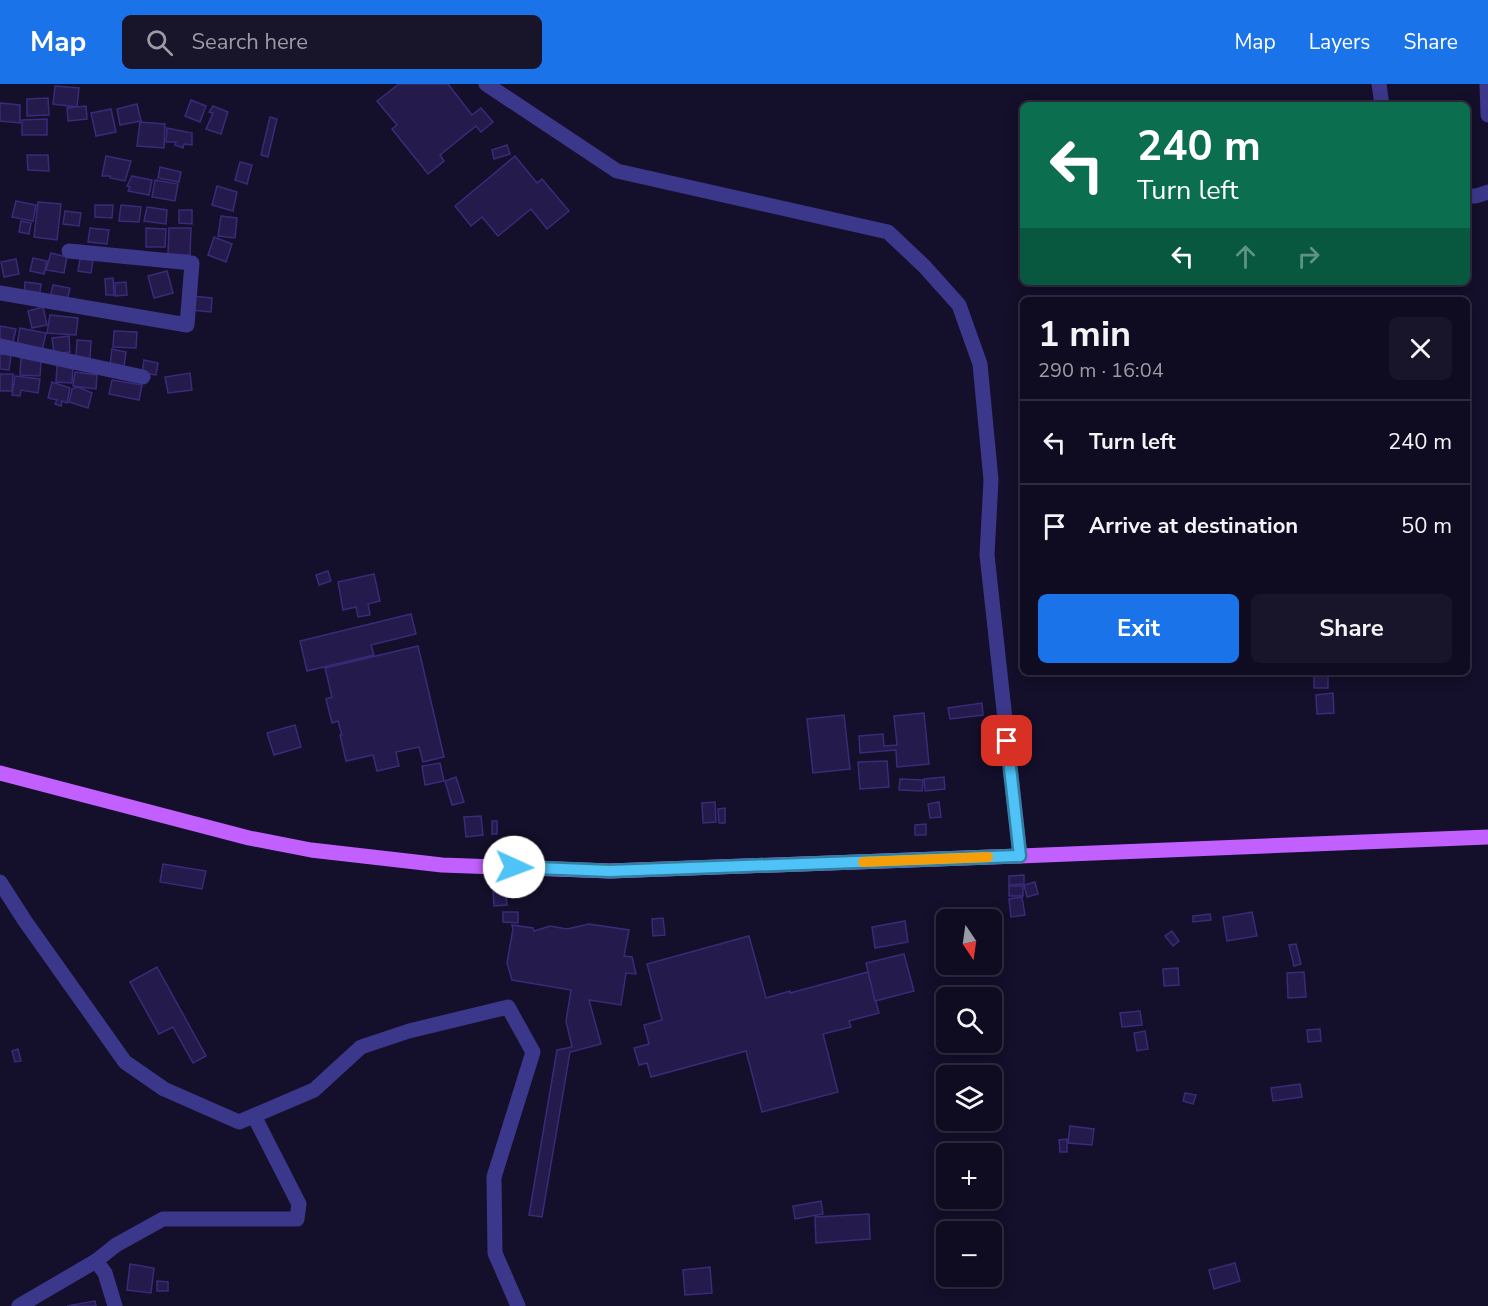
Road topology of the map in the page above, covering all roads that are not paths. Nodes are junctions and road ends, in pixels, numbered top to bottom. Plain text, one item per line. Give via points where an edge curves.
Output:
1 (486, 84) edge
2 (1379, 84) edge
3 (1487, 84) edge
4 (1382, 102) edge
5 (1488, 115) edge
6 (1488, 192) edge
7 (1470, 196) edge
8 (69, 252) dead end
9 (0, 293) edge
10 (0, 346) edge
11 (143, 377) dead end
12 (0, 773) edge
13 (1488, 837) edge
14 (1020, 856) junction
15 (0, 882) edge
16 (254, 1116) junction
17 (96, 1262) junction
18 (20, 1306) edge
19 (115, 1306) edge
20 (518, 1306) edge

1 - 14 street via 617,171 888,232 959,305 980,364 991,480 987,555
2 - 4 street
3 - 5 street
6 - 7 street
8 - 9 street via 192,263 187,325
10 - 11 street
12 - 14 main road via 249,838 311,850 442,864 610,871
13 - 14 main road
15 - 16 street via 125,1062 164,1089 239,1122
16 - 17 street via 299,1204 297,1219 163,1219 116,1245
16 - 20 street via 314,1090 362,1047 409,1031 508,1007 533,1052 494,1177 495,1253
17 - 18 street
17 - 19 street via 105,1273

